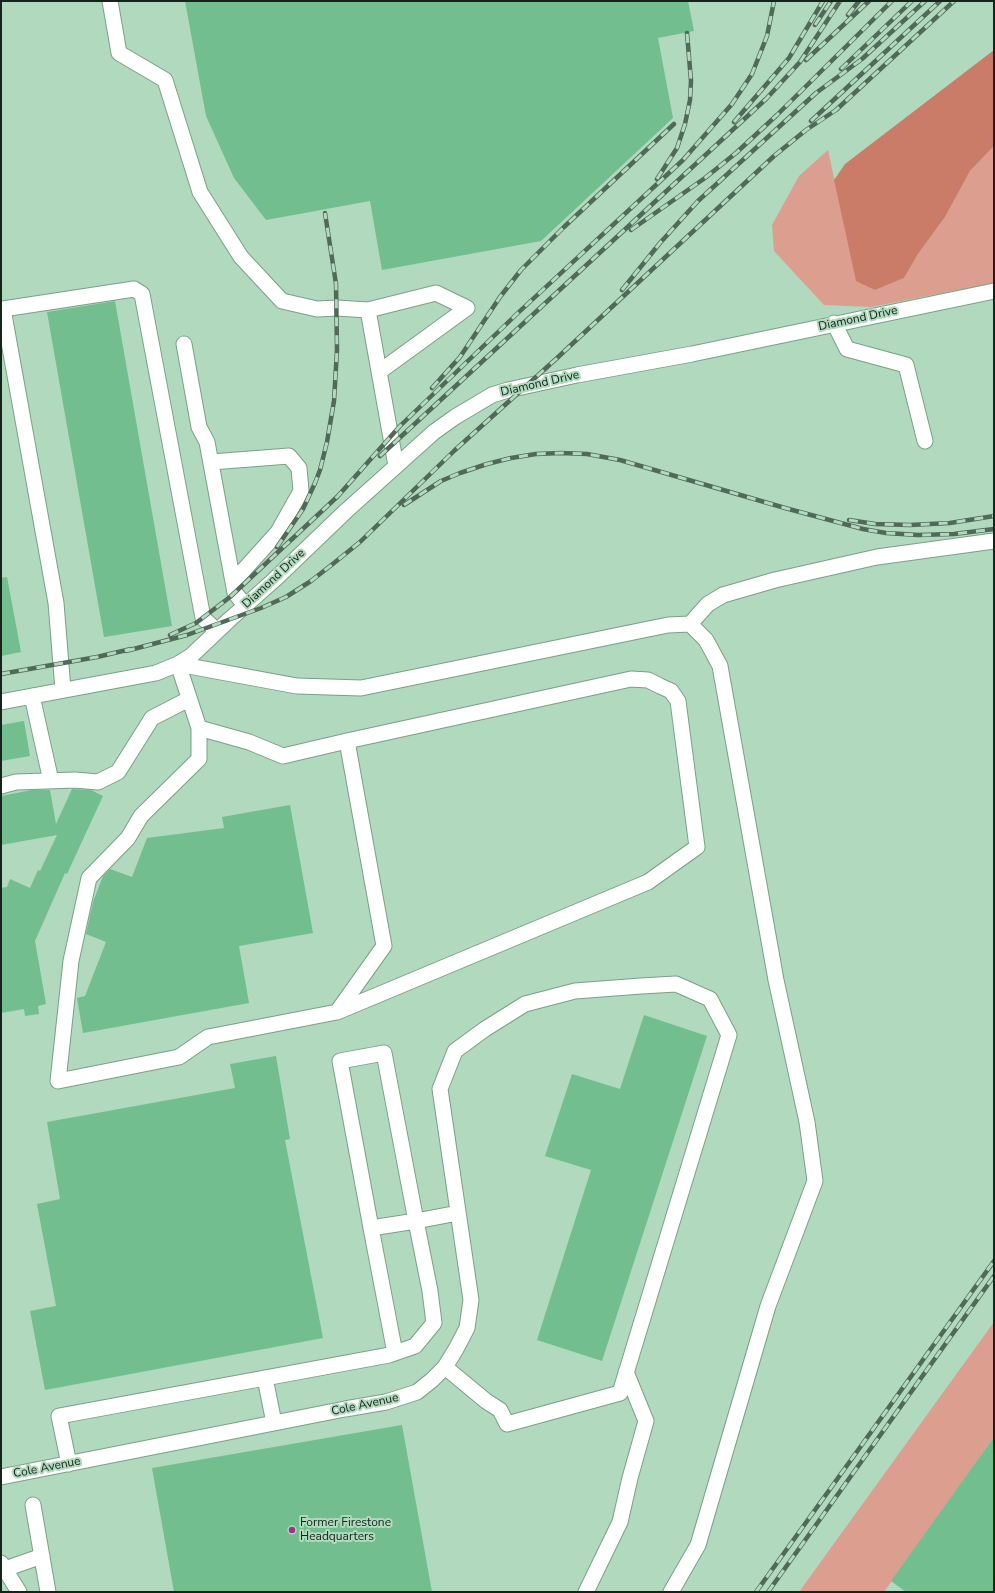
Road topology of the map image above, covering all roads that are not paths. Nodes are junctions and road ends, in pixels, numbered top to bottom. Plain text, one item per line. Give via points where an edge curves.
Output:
1 (110, 1) edge
2 (994, 291) edge
3 (2, 309) edge
4 (368, 310) junction
5 (834, 323) junction
6 (184, 344) dead end
7 (379, 372) junction
8 (925, 441) dead end
9 (210, 462) junction
10 (396, 466) junction
11 (994, 541) edge
12 (233, 582) junction
13 (245, 605) junction
14 (690, 624) junction
15 (217, 631) junction
16 (178, 664) junction
17 (63, 690) junction
18 (32, 696) junction
19 (190, 699) junction
20 (1, 702) edge
21 (199, 728) junction
22 (347, 741) junction
23 (51, 781) junction
24 (1, 786) edge
25 (337, 1012) junction
26 (458, 1213) junction
27 (416, 1221) junction
28 (371, 1228) junction
29 (395, 1353) junction
30 (445, 1367) junction
31 (626, 1372) junction
32 (265, 1378) junction
33 (274, 1423) junction
34 (69, 1464) junction
35 (1, 1477) edge
36 (32, 1505) dead end
37 (42, 1556) junction
38 (3, 1566) edge
39 (19, 1592) edge
40 (48, 1592) edge
41 (586, 1592) edge
42 (671, 1592) edge

1 - 4 street via 119,53 165,80 200,192 241,257 282,301 317,309
2 - 5 street, Diamond Drive
3 - 15 street via 134,289 142,294 203,618
3 - 17 street via 56,603
4 - 7 street
4 - 7 street via 436,293 467,308
5 - 8 street via 847,349 906,365
5 - 10 street, Diamond Drive via 508,390 480,402 455,417
6 - 9 street via 199,427 207,442
7 - 10 street
9 - 12 street
9 - 12 street via 289,456 299,468 301,491 278,532
10 - 13 street, Diamond Drive
11 - 14 street via 878,557 775,580 723,595 708,604
12 - 13 street via 235,593
13 - 15 street, Diamond Drive
14 - 16 street via 661,627 361,688 296,686
14 - 42 street via 706,640 720,666 776,980 807,1122 815,1181 768,1306 698,1545
15 - 16 street, Diamond Drive via 191,656
16 - 17 street, Diamond Drive via 156,673
16 - 19 street
17 - 18 street, Diamond Drive
18 - 20 street, Diamond Drive
18 - 23 street
19 - 21 street
19 - 23 street via 152,718 118,772 98,782
21 - 22 street via 249,742 283,756
21 - 25 street via 199,759 142,816 128,838 89,878 71,961 58,1080 179,1057 208,1037
22 - 25 street via 384,946
22 - 25 street via 631,678 648,680 671,691 678,701 697,847 648,882
23 - 24 street via 16,782
26 - 27 street
26 - 30 street, Cole Avenue via 471,1300 467,1328
26 - 31 street, Cole Avenue via 440,1089 455,1051 525,1004 575,991 676,984 710,999 729,1035
27 - 28 street
27 - 28 street via 384,1053 340,1061
27 - 29 street via 434,1323 415,1346
28 - 29 street
29 - 32 street
30 - 31 street via 500,1410 507,1424 620,1393
30 - 33 street, Cole Avenue via 417,1392 401,1398
31 - 41 street via 646,1421 620,1522
32 - 33 street
32 - 34 street via 59,1416
33 - 34 street, Cole Avenue
34 - 35 street, Cole Avenue
36 - 37 street
37 - 38 street
37 - 40 street
38 - 39 street

